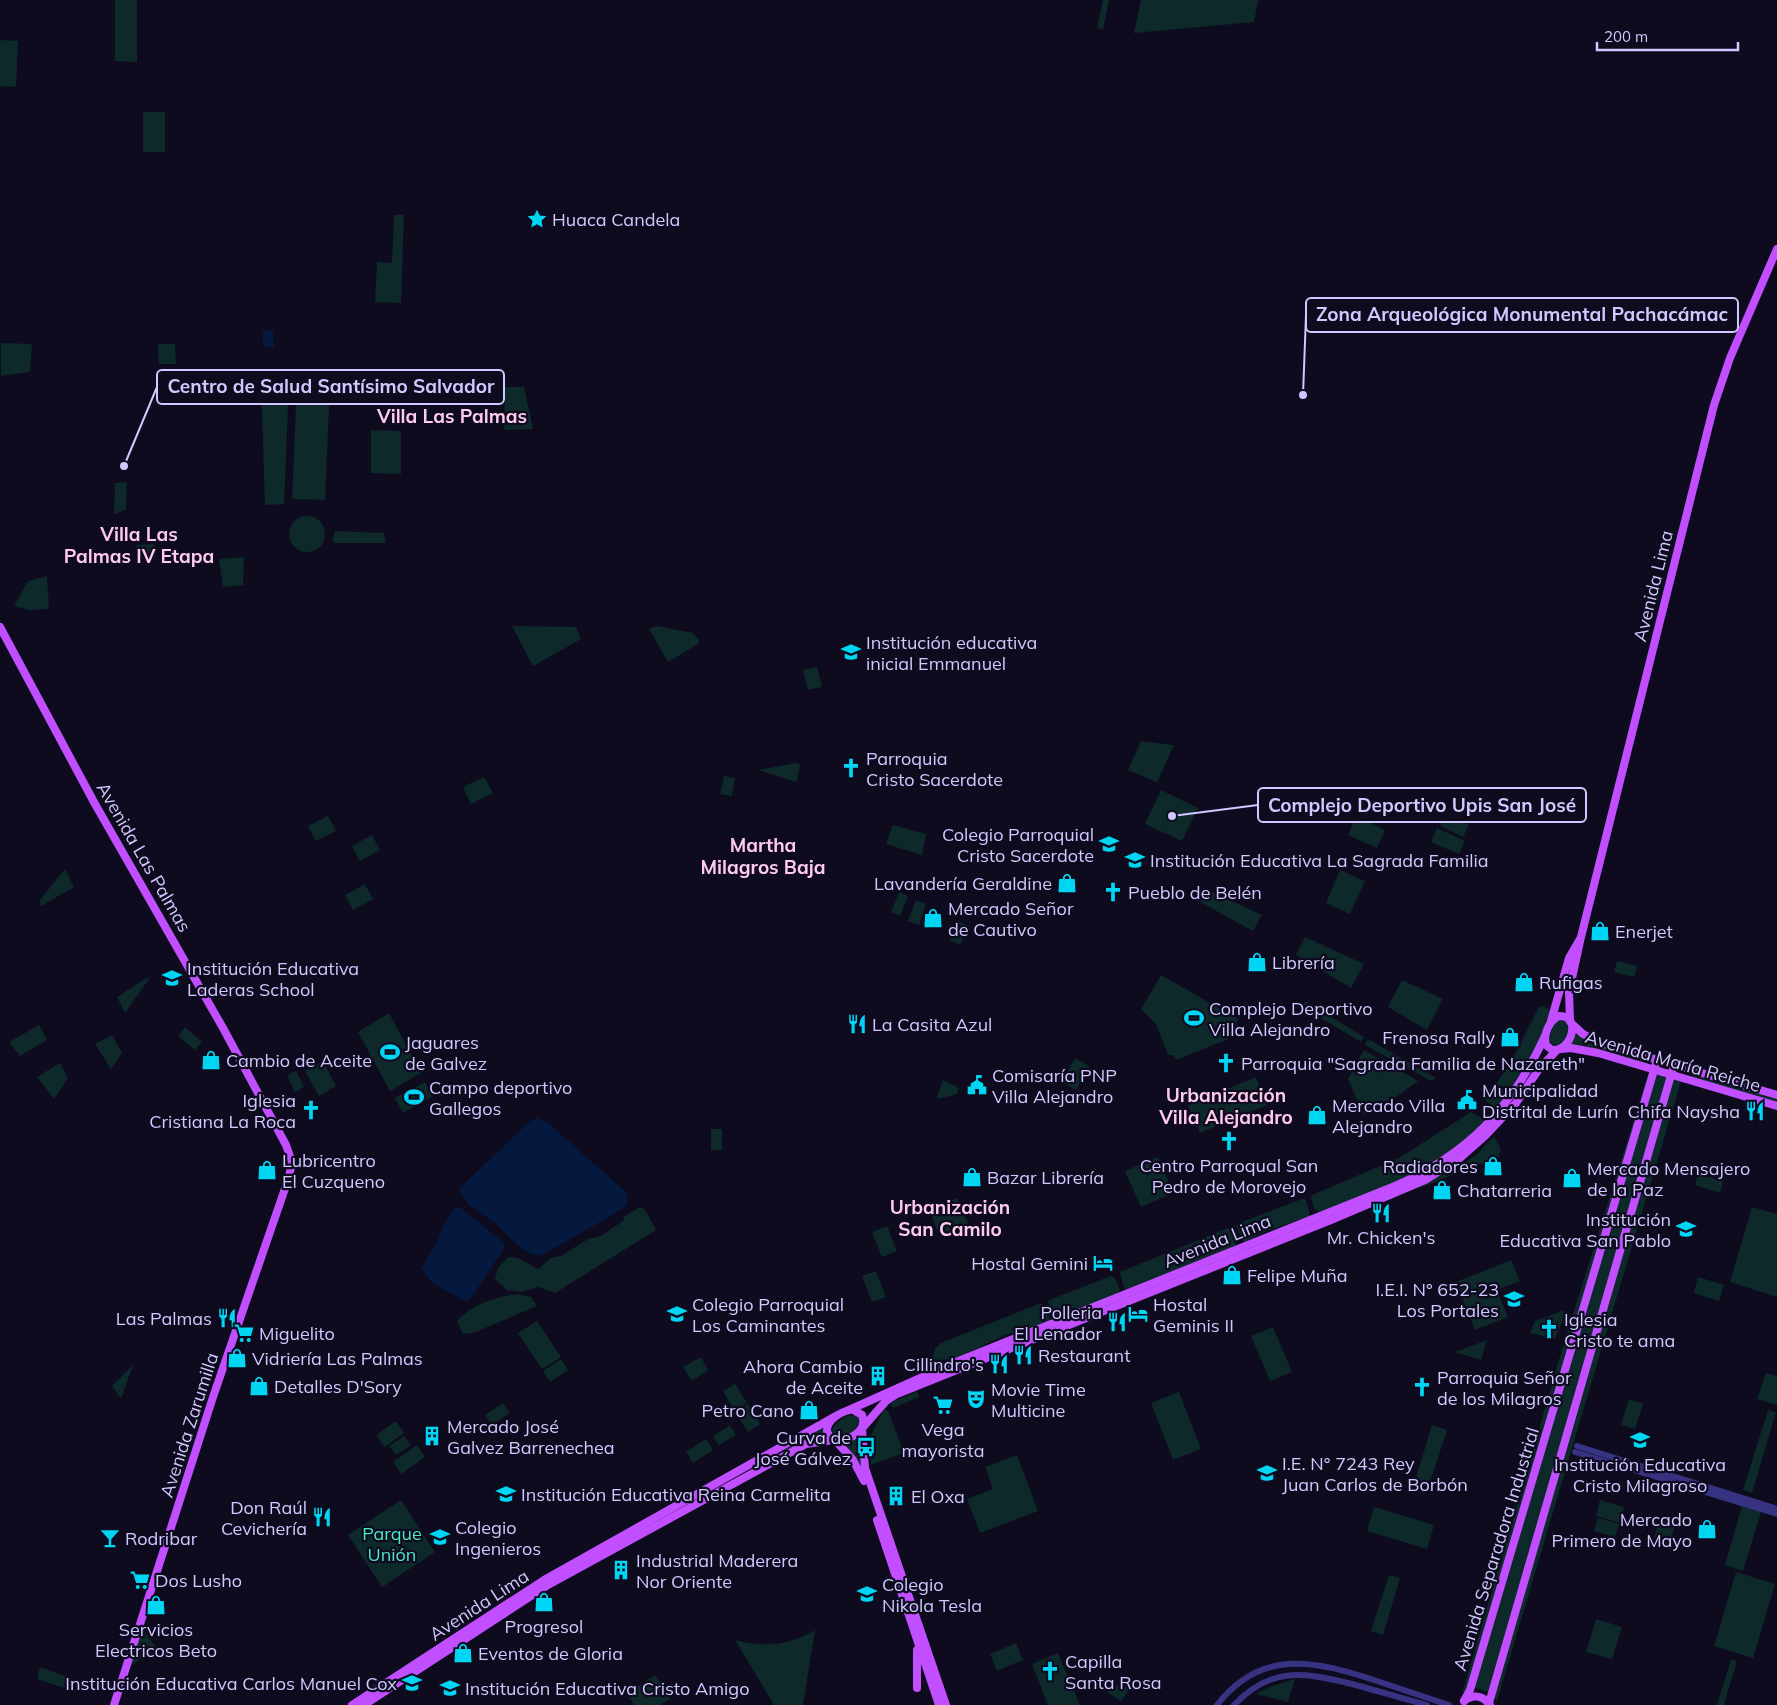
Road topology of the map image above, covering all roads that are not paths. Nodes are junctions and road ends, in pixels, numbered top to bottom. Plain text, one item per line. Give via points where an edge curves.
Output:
1 (1777, 249) edge
2 (0, 626) edge
3 (1581, 937) junction
4 (1571, 1022) junction
5 (1550, 1024) junction
6 (1545, 1036) junction
7 (1559, 1050) junction
8 (1657, 1060) junction
9 (1674, 1065) junction
10 (1655, 1069) junction
11 (1672, 1074) junction
12 (1777, 1095) edge
13 (1777, 1106) edge
14 (290, 1155) joint
15 (849, 1410) junction
16 (834, 1417) junction
17 (863, 1427) junction
18 (834, 1440) junction
19 (1777, 1509) edge
20 (1777, 1514) edge
21 (917, 1643) junction
22 (917, 1688) dead end
23 (1463, 1703) edge
24 (1489, 1704) edge
25 (114, 1705) edge
26 (352, 1705) edge
27 (364, 1705) edge
28 (939, 1705) edge
29 (946, 1705) edge
30 (1217, 1705) edge
31 (1234, 1705) edge
32 (1427, 1705) edge
33 (1449, 1705) edge

1 - 3 main road, Avenida Lima via 1730,358 1714,405
2 - 14 main road, Avenida Las Palmas
3 - 4 main road, Avenida Lima via 1569,992
3 - 5 main road, Avenida Lima via 1569,958
4 - 5 main road via 1567,1017 1559,1016
4 - 7 main road via 1571,1037
4 - 8 main road, Avenida María Reiche via 1591,1039
5 - 6 main road
6 - 7 main road via 1546,1045
6 - 15 main road, Avenida Lima via 1523,1080 1499,1112 1471,1141 1429,1170 956,1362
7 - 10 main road, Avenida María Reiche via 1571,1048 1598,1053
7 - 17 main road, Avenida Lima via 1539,1069 1498,1124 1467,1153 1434,1175 1339,1217 897,1394 886,1401
8 - 9 main road, Avenida María Reiche
8 - 10 main road, Avenida Separadora Industrial
9 - 11 main road, Avenida Separadora Industrial
9 - 12 main road, Avenida María Reiche
10 - 11 main road, Avenida María Reiche
10 - 23 main road, Avenida Separadora Industrial via 1470,1690
11 - 13 main road, Avenida María Reiche
11 - 24 main road, Avenida Separadora Industrial
14 - 25 main road, Avenida Zarumilla via 292,1167 289,1177 213,1397
15 - 16 main road
15 - 17 main road via 860,1413
16 - 18 main road via 827,1430
16 - 26 main road, Avenida Lima via 544,1580
17 - 18 main road via 851,1437
17 - 29 main road via 864,1468
18 - 21 main road via 859,1468
18 - 27 main road, Avenida Lima via 806,1444 592,1560 548,1585
19 - 20 street via 1576,1449
21 - 22 main road
21 - 28 main road
23 - 24 main road via 1476,1696
30 - 33 street via 1248,1676 1274,1665 1301,1662 1360,1675
31 - 32 street via 1263,1683 1280,1676 1300,1674

